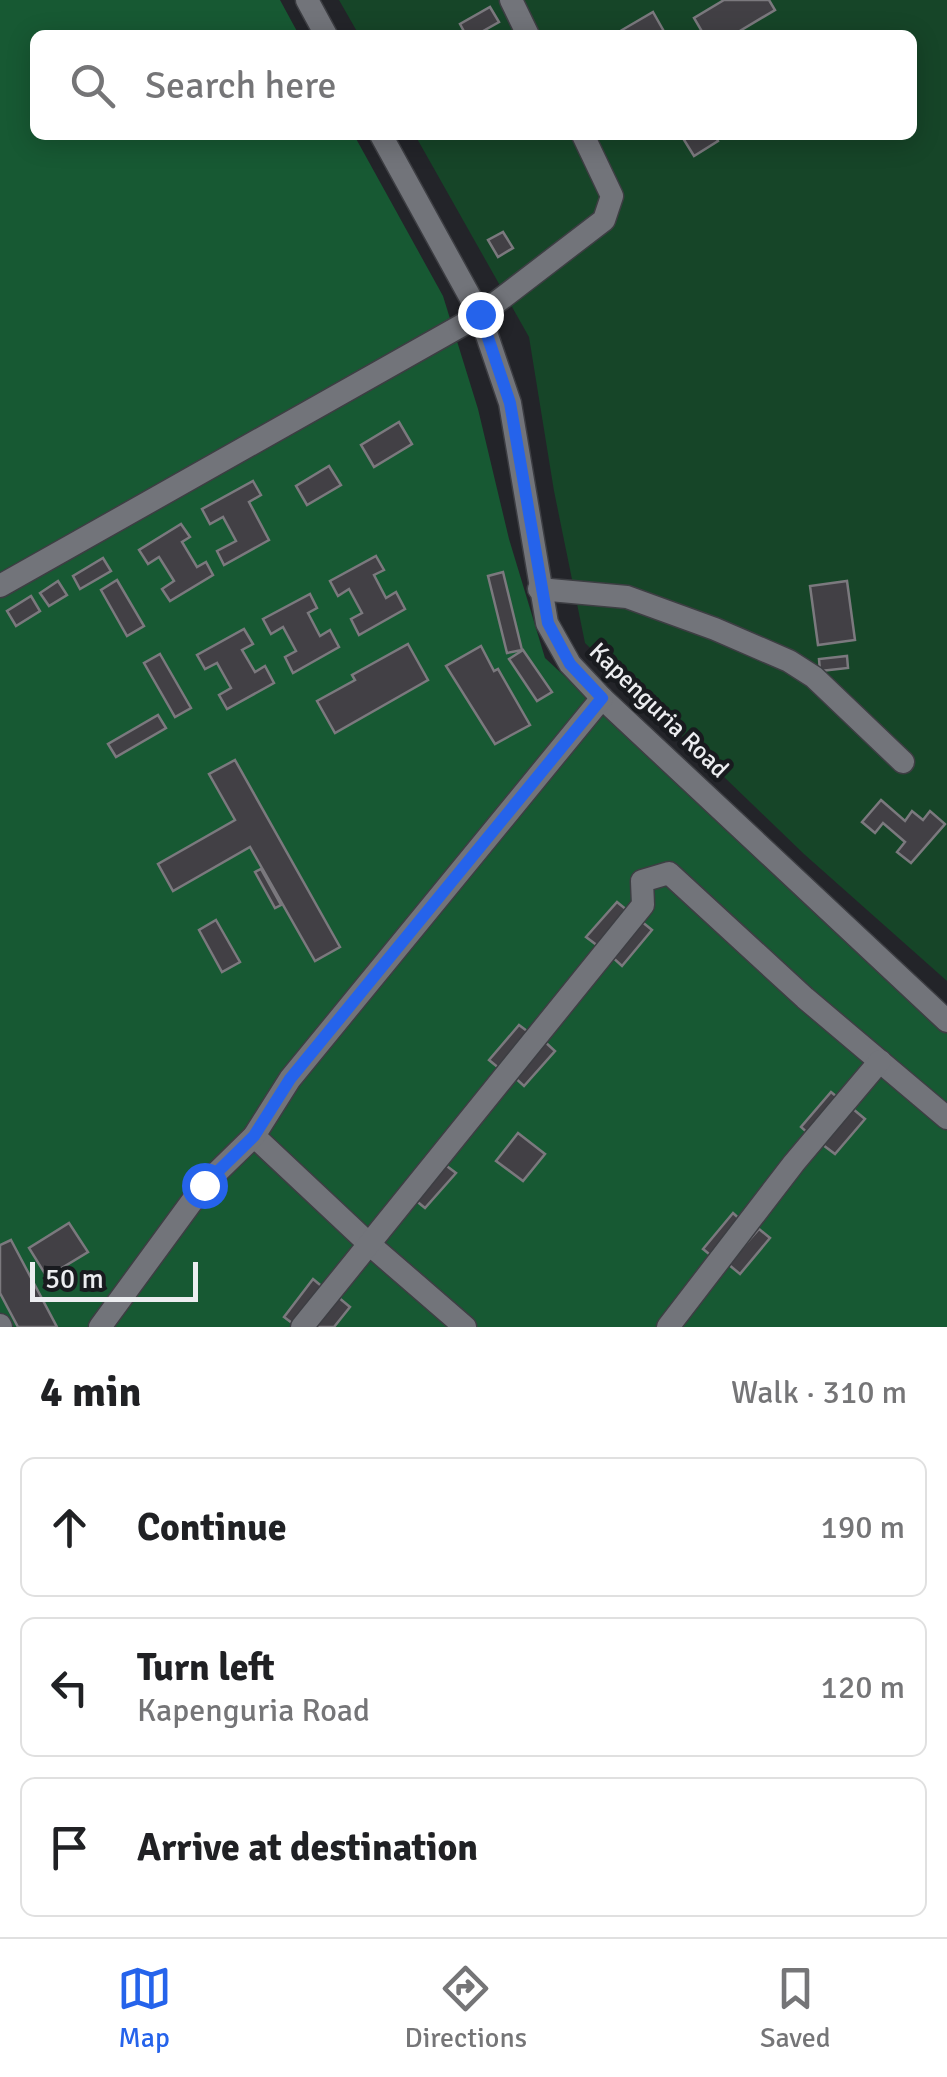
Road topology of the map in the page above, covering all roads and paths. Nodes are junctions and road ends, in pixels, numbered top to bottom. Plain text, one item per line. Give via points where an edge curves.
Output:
1 (307, 0) edge
2 (511, 0) edge
3 (323, 30) edge
4 (526, 30) edge
5 (384, 140) edge
6 (585, 140) edge
7 (480, 314) junction
8 (0, 586) edge
9 (539, 589) junction
10 (602, 698) junction
11 (903, 762) dead end
12 (947, 1021) edge
13 (880, 1061) junction
14 (947, 1118) edge
15 (254, 1136) junction
16 (368, 1243) junction
17 (100, 1327) edge
18 (302, 1327) edge
19 (464, 1327) edge
20 (668, 1327) edge

1 - 3 street
2 - 4 street
5 - 7 street, Kapenguria Road
6 - 7 street via 612,196 608,214
7 - 8 street
7 - 9 street, Kapenguria Road via 510,403
9 - 10 street, Kapenguria Road via 570,664
9 - 11 street via 627,598 774,654 814,677
10 - 12 street, Kapenguria Road
10 - 15 street via 290,1079
13 - 14 street
13 - 16 street via 669,873 654,875 642,881 643,905
13 - 20 street
15 - 16 street
15 - 17 street via 204,1185
16 - 18 street
16 - 19 street

